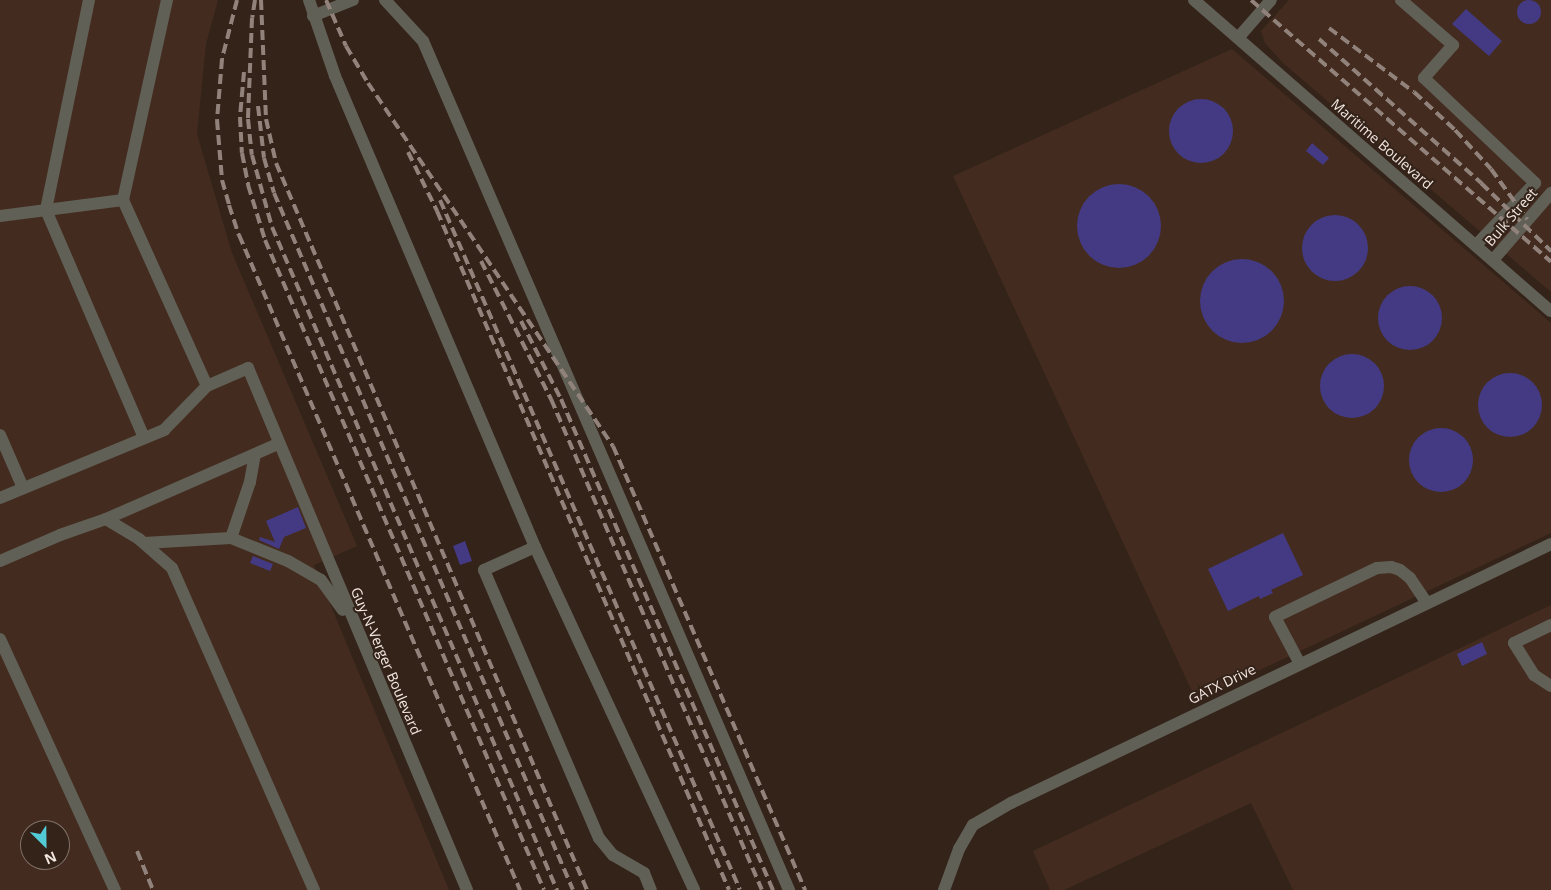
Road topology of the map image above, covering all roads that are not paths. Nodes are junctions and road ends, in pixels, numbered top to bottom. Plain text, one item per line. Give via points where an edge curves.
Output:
1 (89, 0) edge
2 (167, 0) edge
3 (310, 0) edge
4 (353, 0) edge
5 (385, 0) edge
6 (1194, 0) edge
7 (1271, 0) edge
8 (1401, 0) edge
9 (313, 16) junction
10 (1238, 38) junction
11 (1551, 193) edge
12 (123, 200) junction
13 (46, 210) junction
14 (0, 216) edge
15 (1476, 245) junction
16 (1493, 260) junction
17 (1551, 311) edge
18 (207, 386) junction
19 (0, 435) edge
20 (144, 438) junction
21 (278, 444) junction
22 (255, 454) junction
23 (23, 488) junction
24 (0, 498) edge
25 (106, 519) junction
26 (231, 538) junction
27 (144, 543) junction
28 (1551, 544) edge
29 (535, 547) junction
30 (0, 561) edge
31 (1427, 603) junction
32 (1551, 625) edge
33 (355, 626) junction
34 (0, 639) edge
35 (1300, 664) junction
36 (1551, 686) edge
37 (115, 890) edge
38 (314, 890) edge
39 (467, 890) edge
40 (651, 890) edge
41 (694, 890) edge
42 (789, 890) edge
43 (944, 890) edge

1 - 13 street
2 - 12 street
3 - 9 street
4 - 9 street
5 - 42 street via 423,40
6 - 10 street, Maritime Boulevard
7 - 10 street
8 - 15 street via 1453,46 1424,78 1535,183
9 - 29 street via 335,76
10 - 15 street, Maritime Boulevard
11 - 16 street, Bulk Street
12 - 13 street
12 - 18 street
13 - 14 street
13 - 20 street
15 - 16 street, Maritime Boulevard
16 - 17 street, Maritime Boulevard
18 - 20 street via 164,430
18 - 21 street, Guy-N-Verger Boulevard via 248,368
19 - 23 street
20 - 23 street
21 - 22 street
21 - 33 street, Guy-N-Verger Boulevard
22 - 25 street
22 - 26 street via 250,482
23 - 24 street
25 - 27 street
25 - 30 street
26 - 27 street
26 - 33 street via 288,561 321,580
27 - 38 street via 172,568
28 - 31 street, GATX Drive
29 - 40 street via 484,570 599,838 613,855 644,873
29 - 41 street
31 - 35 street, GATX Drive
31 - 35 street via 1410,578 1400,570 1377,568 1360,576 1275,617
32 - 36 street via 1514,643 1534,675
33 - 39 street, Guy-N-Verger Boulevard
34 - 37 street
35 - 43 street, GATX Drive via 1011,802 973,825 959,850

